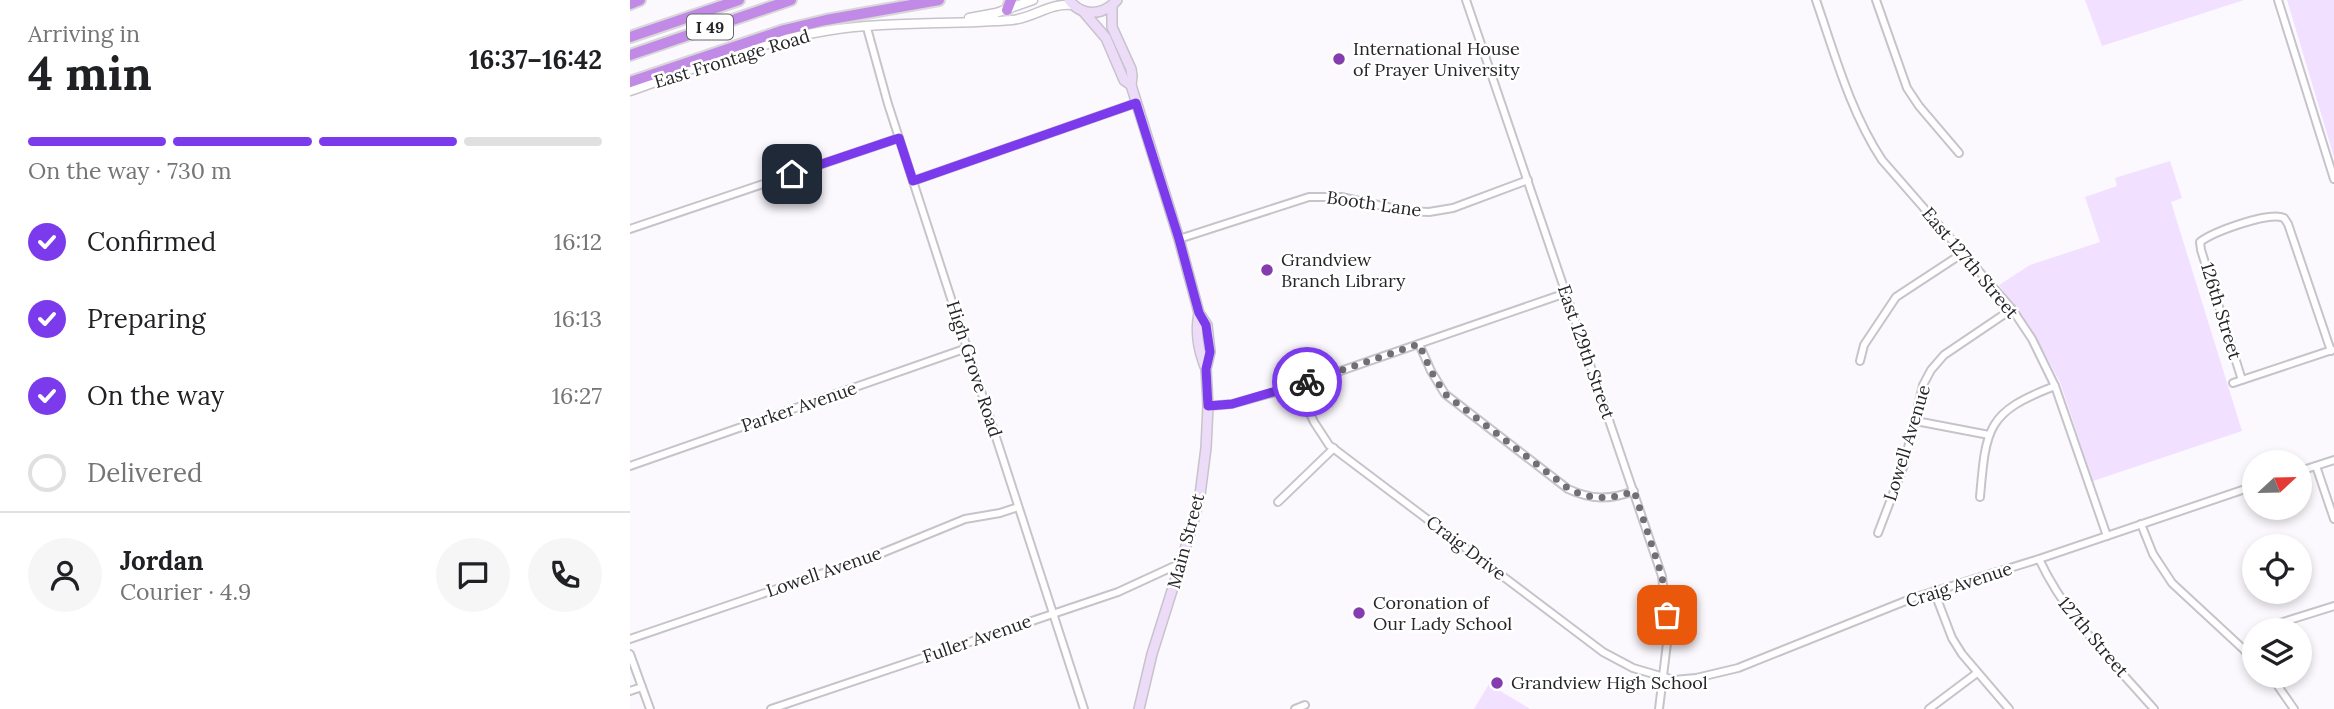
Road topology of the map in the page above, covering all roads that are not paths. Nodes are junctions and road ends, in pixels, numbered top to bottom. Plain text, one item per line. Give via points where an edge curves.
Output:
1 (640, 0) edge
2 (739, 0) edge
3 (791, 0) edge
4 (939, 0) edge
5 (1033, 0) edge
6 (1816, 0) edge
7 (1876, 0) edge
8 (2278, 0) edge
9 (1466, 1) edge
10 (1071, 3) edge
11 (1114, 3) edge
12 (630, 4) edge
13 (1009, 5) edge
14 (1083, 11) junction
15 (961, 22) junction
16 (867, 27) junction
17 (630, 37) edge
18 (630, 55) edge
19 (630, 82) edge
20 (1130, 85) junction
21 (630, 90) edge
22 (1136, 103) junction
23 (899, 138) junction
24 (1959, 153) dead end
25 (2334, 179) edge
26 (1528, 180) junction
27 (913, 181) junction
28 (630, 229) edge
29 (1179, 239) junction
30 (1963, 253) junction
31 (1566, 293) junction
32 (2012, 309) junction
33 (1419, 344) junction
34 (967, 348) junction
35 (2333, 350) edge
36 (1860, 361) dead end
37 (2242, 380) junction
38 (2233, 383) dead end
39 (1297, 386) junction
40 (2055, 386) junction
41 (1208, 406) junction
42 (1916, 421) junction
43 (1989, 435) junction
44 (1334, 448) junction
45 (2334, 460) edge
46 (630, 466) edge
47 (2316, 466) junction
48 (2312, 467) edge
49 (2242, 490) edge
50 (1634, 491) junction
51 (1980, 497) dead end
52 (1278, 502) dead end
53 (1018, 507) junction
54 (2334, 519) edge
55 (2141, 524) junction
56 (1878, 533) dead end
57 (2107, 536) junction
58 (2039, 559) junction
59 (1181, 563) junction
60 (1934, 591) junction
61 (2334, 606) edge
62 (1053, 614) junction
63 (2296, 618) edge
64 (630, 639) edge
65 (2242, 648) edge
66 (630, 654) edge
67 (1978, 673) junction
68 (1664, 678) junction
69 (642, 687) junction
70 (2279, 688) edge
71 (630, 691) edge
72 (1305, 705) dead end
73 (650, 709) edge
74 (771, 709) edge
75 (1083, 709) edge
76 (1139, 709) edge
77 (1295, 709) edge
78 (1659, 709) edge
79 (1929, 709) edge
80 (2009, 709) edge
81 (2154, 709) edge
82 (2294, 709) edge

1 - 12 highway
2 - 17 highway, I 49
3 - 18 highway, I 49
4 - 19 highway via 793,28
5 - 13 street, East Frontage Road
6 - 30 street, East 127th Street via 1866,134 1882,160
7 - 24 street via 1907,88
8 - 25 street
9 - 26 street, East 129th Street
10 - 14 main road, Main Street
10 - 15 street, East Frontage Road via 1017,20
11 - 14 main road via 1098,13
11 - 20 main road, Main Street via 1112,27 1131,69
13 - 15 street, East Frontage Road
14 - 20 main road, Main Street via 1106,38
15 - 16 street, East Frontage Road
16 - 21 street, East Frontage Road via 782,40
16 - 23 street, High Grove Road
20 - 22 main road, Main Street
22 - 27 street
22 - 29 main road, Main Street
23 - 27 street, High Grove Road
23 - 28 street
26 - 29 street, Booth Lane via 1453,208 1429,212 1341,197 1309,197
26 - 31 street, East 129th Street
27 - 34 street, High Grove Road
29 - 41 main road, Main Street via 1206,325
30 - 32 street, East 127th Street
30 - 36 street via 1896,297 1864,345
31 - 33 street
31 - 50 street, East 129th Street
32 - 40 street, East 127th Street
32 - 42 street, Lowell Avenue via 1944,355 1931,370
33 - 39 street
33 - 50 street via 1445,394 1569,489 1600,499
34 - 46 street, Parker Avenue
34 - 53 street, High Grove Road
35 - 37 street
35 - 37 street, 126th Street via 2288,224 2272,215 2200,242
37 - 38 street
39 - 41 street
39 - 44 street, Craig Drive via 1314,422
40 - 43 street via 2013,404
40 - 57 street, East 127th Street
41 - 59 main road, Main Street via 1200,495
42 - 43 street
42 - 56 street, Lowell Avenue via 1905,465
43 - 51 street
44 - 52 street
44 - 68 street, Craig Drive via 1603,652
45 - 47 street
47 - 48 street
47 - 54 street
49 - 55 street, Craig Avenue
50 - 68 street, East 129th Street via 1666,594
53 - 62 street, High Grove Road
53 - 64 street, Lowell Avenue via 965,519 882,553
55 - 57 street, Craig Avenue
55 - 65 street via 2152,554 2172,583
57 - 58 street, Craig Avenue
58 - 60 street, Craig Avenue
58 - 81 street, 127th Street via 2068,611
59 - 62 street, Fuller Avenue via 1118,592
59 - 76 main road, Main Street
60 - 67 street via 1952,638
60 - 68 street, Craig Avenue via 1738,668 1696,678
61 - 63 street
62 - 74 street, Fuller Avenue
62 - 75 street, High Grove Road
66 - 69 street
67 - 79 street
67 - 80 street
68 - 78 street, East 129th Street
69 - 71 street
69 - 73 street
70 - 82 street
72 - 77 street

